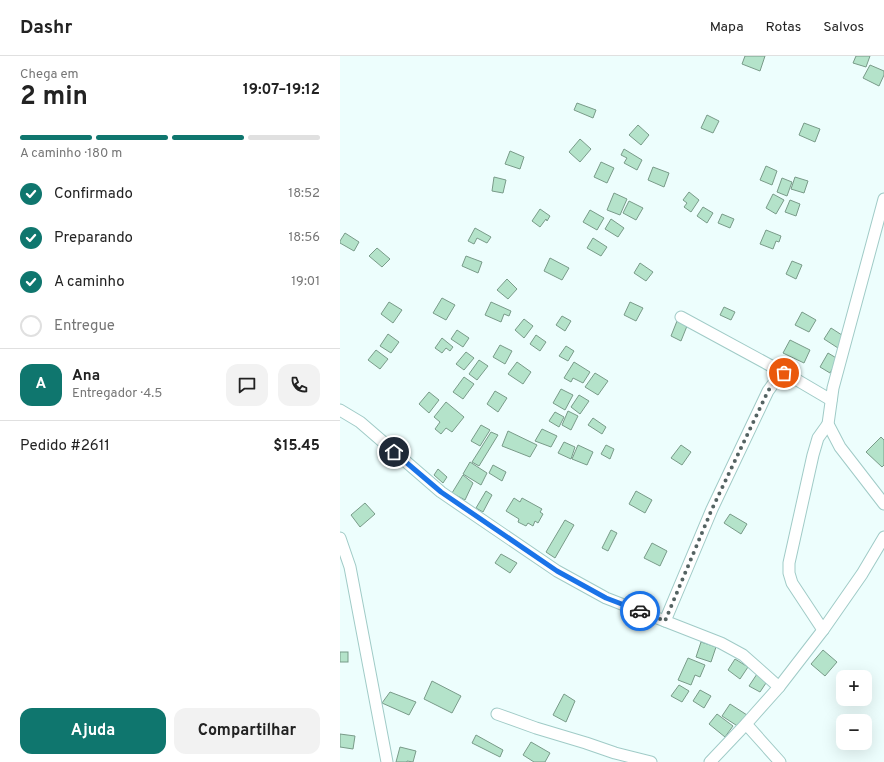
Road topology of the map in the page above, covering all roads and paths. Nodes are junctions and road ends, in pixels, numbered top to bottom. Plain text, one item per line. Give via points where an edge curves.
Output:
1 (884, 199) edge
2 (681, 317) dead end
3 (784, 373) junction
4 (831, 400) junction
5 (340, 410) edge
6 (828, 424) junction
7 (884, 504) edge
8 (884, 537) edge
9 (340, 538) edge
10 (665, 621) junction
11 (823, 630) junction
12 (779, 687) junction
13 (497, 714) dead end
14 (746, 724) junction
15 (387, 762) edge
16 (651, 762) edge
17 (710, 762) edge
18 (780, 762) edge

1 - 4 street
2 - 3 street
3 - 4 street
3 - 10 street via 768,391 712,509
4 - 6 street
5 - 10 street via 360,422 441,492 557,571 606,598
6 - 7 street via 840,447
6 - 11 street via 818,438 812,455 789,563 792,583
8 - 11 street
9 - 15 street via 350,567
10 - 12 street via 721,643 743,655
11 - 12 street
12 - 14 street
13 - 16 street via 615,753
14 - 17 street
14 - 18 street

